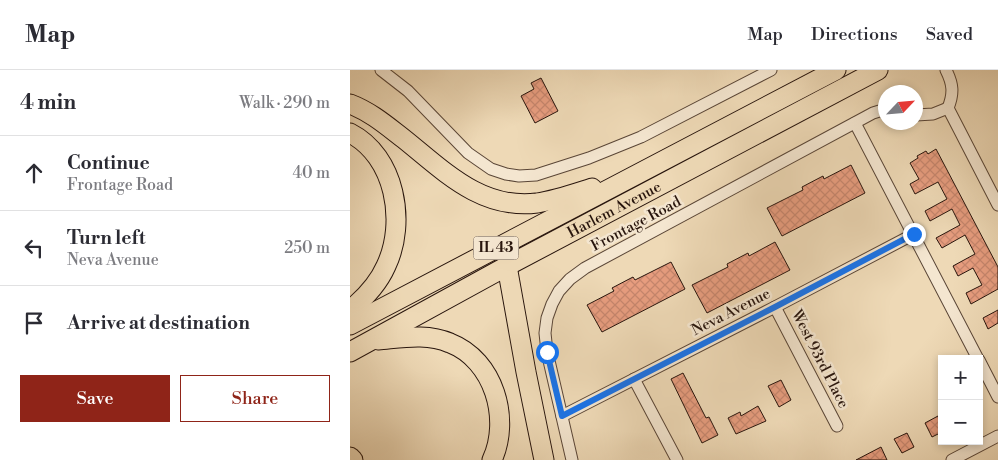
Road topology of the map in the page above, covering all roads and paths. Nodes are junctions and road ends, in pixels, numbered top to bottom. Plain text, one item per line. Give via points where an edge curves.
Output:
1 (381, 70) edge
2 (836, 70) edge
3 (878, 70) edge
4 (946, 70) edge
5 (768, 71) edge
6 (350, 104) edge
7 (948, 108) junction
8 (878, 111) edge
9 (923, 115) edge
10 (855, 123) junction
11 (350, 133) edge
12 (643, 171) junction
13 (998, 205) edge
14 (914, 234) junction
15 (507, 266) junction
16 (775, 307) junction
17 (350, 310) edge
18 (350, 325) edge
19 (370, 341) junction
20 (350, 352) edge
21 (976, 355) edge
22 (983, 368) edge
23 (634, 378) junction
24 (998, 396) edge
25 (562, 416) junction
26 (837, 426) dead end
27 (998, 436) edge
28 (350, 456) edge
29 (353, 460) edge
30 (492, 460) edge
31 (544, 460) edge
32 (572, 460) edge
33 (677, 460) edge
34 (952, 460) edge

1 - 5 street via 408,91 479,162 491,169 519,176 559,168 640,137
2 - 12 main road, Harlem Avenue / IL 43
3 - 15 main road, Harlem Avenue / IL 43
4 - 7 street via 953,88
6 - 12 main road via 377,118 464,187 495,201 535,203 555,200
7 - 9 street
7 - 13 street
8 - 10 street, Frontage Road
10 - 14 street
10 - 25 street, Frontage Road via 594,263 570,279 552,304 545,333
11 - 17 main road via 365,143 385,168 396,223 393,245 378,282
12 - 18 main road, Harlem Avenue / IL 43
14 - 16 street, Neva Avenue
14 - 21 street
15 - 19 main road, Harlem Avenue / IL 43
15 - 31 main road
16 - 23 street, Neva Avenue
16 - 26 street, West 93rd Place
19 - 20 main road, Harlem Avenue / IL 43
19 - 30 main road via 413,337 437,339 460,347 472,356 488,378 500,419
22 - 24 street
23 - 25 street, Neva Avenue
23 - 33 street
25 - 32 street, Frontage Road
27 - 34 street
28 - 29 main road

